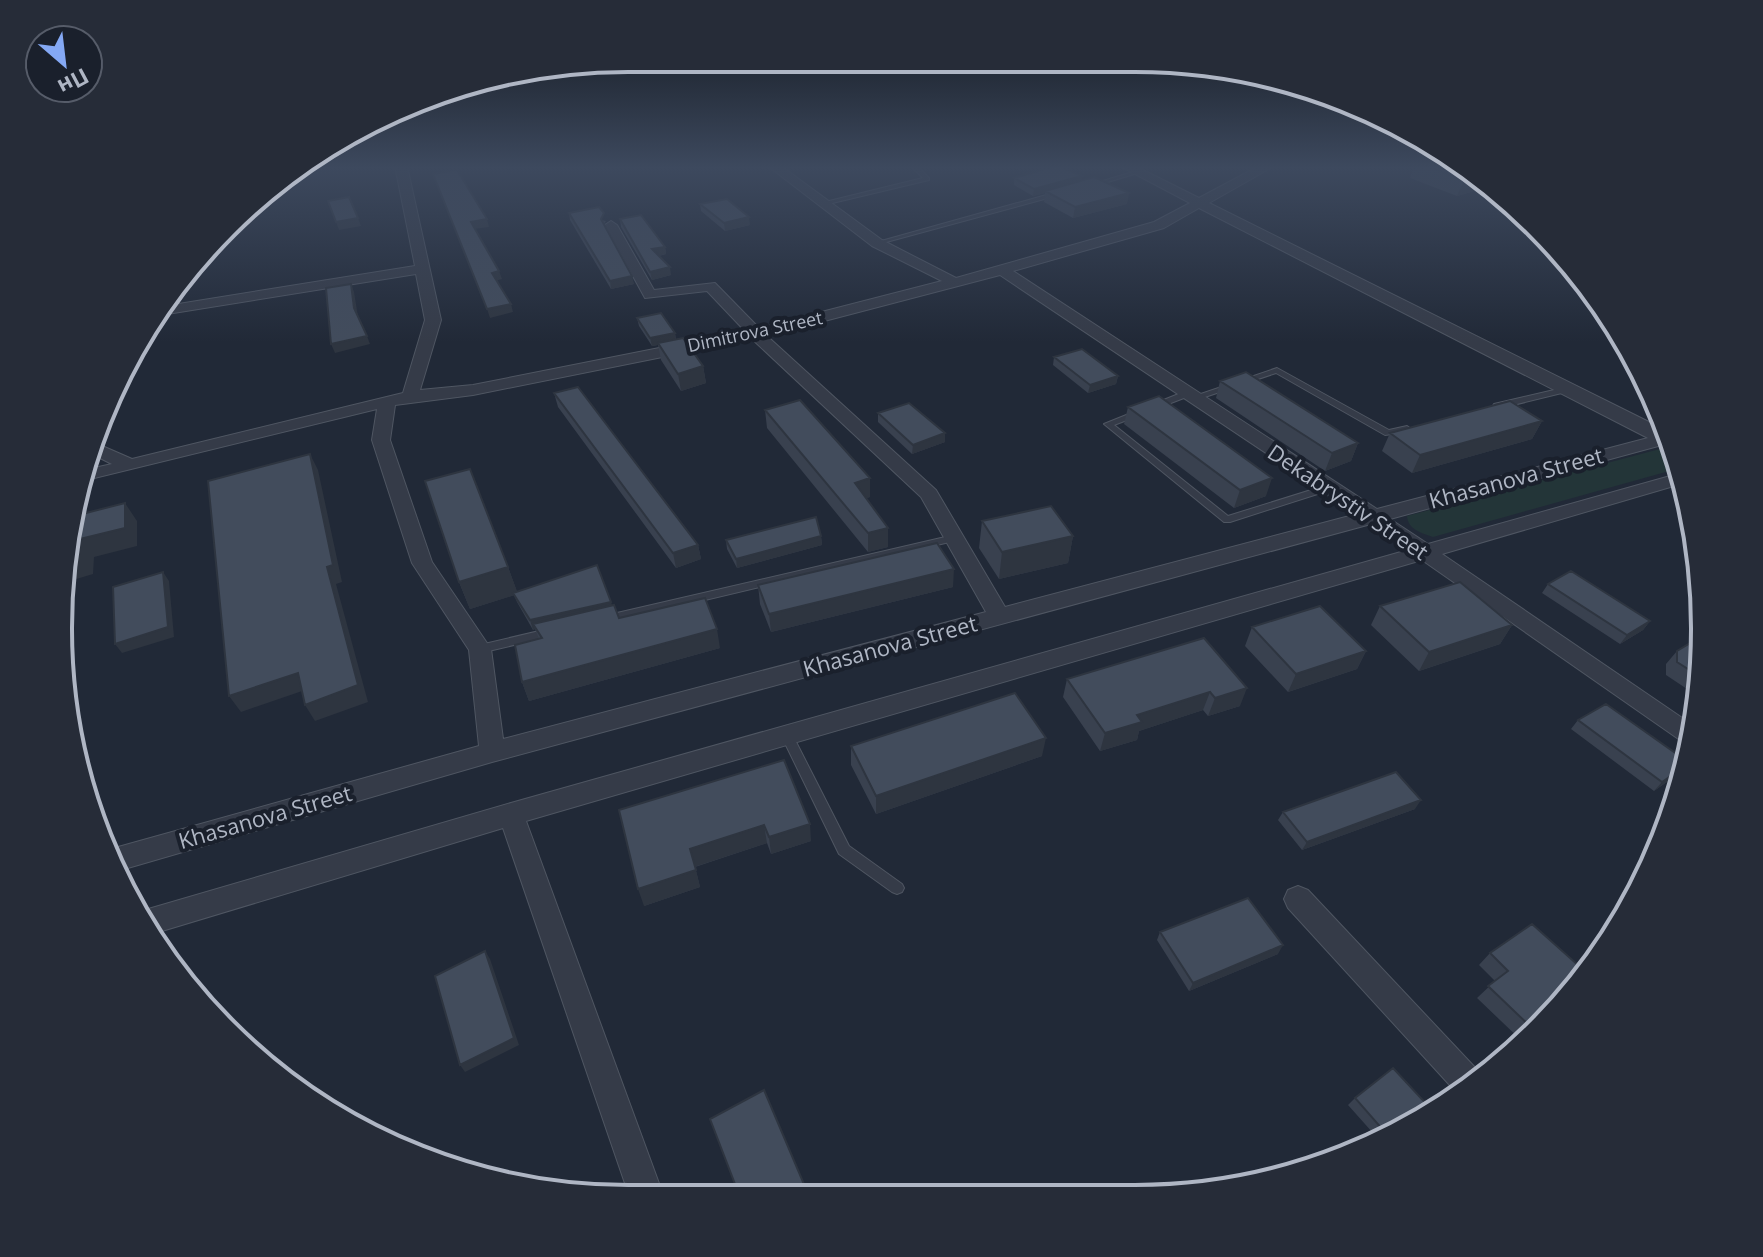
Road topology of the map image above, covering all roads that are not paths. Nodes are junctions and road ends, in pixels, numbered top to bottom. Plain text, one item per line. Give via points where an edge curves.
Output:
1 (413, 225) edge
2 (611, 225) dead end
3 (853, 225) edge
4 (944, 225) edge
5 (1160, 225) edge
6 (1240, 225) edge
7 (877, 243) junction
8 (422, 269) junction
9 (1002, 270) junction
10 (954, 282) junction
11 (173, 309) edge
12 (755, 333) junction
13 (1567, 389) junction
14 (410, 396) junction
15 (1189, 396) junction
16 (387, 402) junction
17 (1492, 408) edge
18 (1418, 426) edge
19 (1654, 431) edge
20 (1658, 441) edge
21 (102, 452) edge
22 (130, 465) junction
23 (94, 474) edge
24 (1671, 481) edge
25 (1327, 488) junction
26 (1372, 515) junction
27 (954, 538) junction
28 (1424, 552) junction
29 (1000, 617) junction
30 (587, 624) edge
31 (572, 628) edge
32 (480, 649) junction
33 (1681, 730) edge
34 (787, 735) junction
35 (492, 752) junction
36 (511, 814) junction
37 (121, 858) edge
38 (897, 888) dead end
39 (1298, 899) dead end
40 (155, 920) edge
41 (1463, 1077) edge
42 (643, 1185) edge

1 - 8 street
2 - 12 street via 650,295 710,286
3 - 7 street
4 - 7 lane
5 - 9 street, Dimitrova Street
6 - 13 street
7 - 10 street
8 - 11 street
8 - 14 street via 433,320
9 - 10 street, Dimitrova Street
9 - 15 street, Dekabrystiv Street
10 - 12 street, Dimitrova Street
12 - 14 street, Dimitrova Street via 473,390
12 - 27 street via 929,494
13 - 17 lane
13 - 19 street
14 - 16 street, Dimitrova Street
15 - 18 lane via 1277,370 1388,433
15 - 25 street, Dekabrystiv Street
15 - 25 lane via 1108,424 1227,520
16 - 22 street, Dimitrova Street
16 - 32 street via 381,440 422,563
20 - 26 street, Khasanova Street
21 - 22 street
22 - 23 street, Dimitrova Street
24 - 28 street, Khasanova Street
25 - 26 street, Dekabrystiv Street
26 - 28 street, Dekabrystiv Street
26 - 29 street, Khasanova Street
27 - 29 street
27 - 30 lane
28 - 33 street, Dekabrystiv Street
28 - 34 street, Khasanova Street
29 - 35 street, Khasanova Street
31 - 32 lane
32 - 35 street
34 - 36 street, Khasanova Street
34 - 38 lane via 844,850
35 - 37 street, Khasanova Street
36 - 40 street, Khasanova Street
36 - 42 street
39 - 41 street

